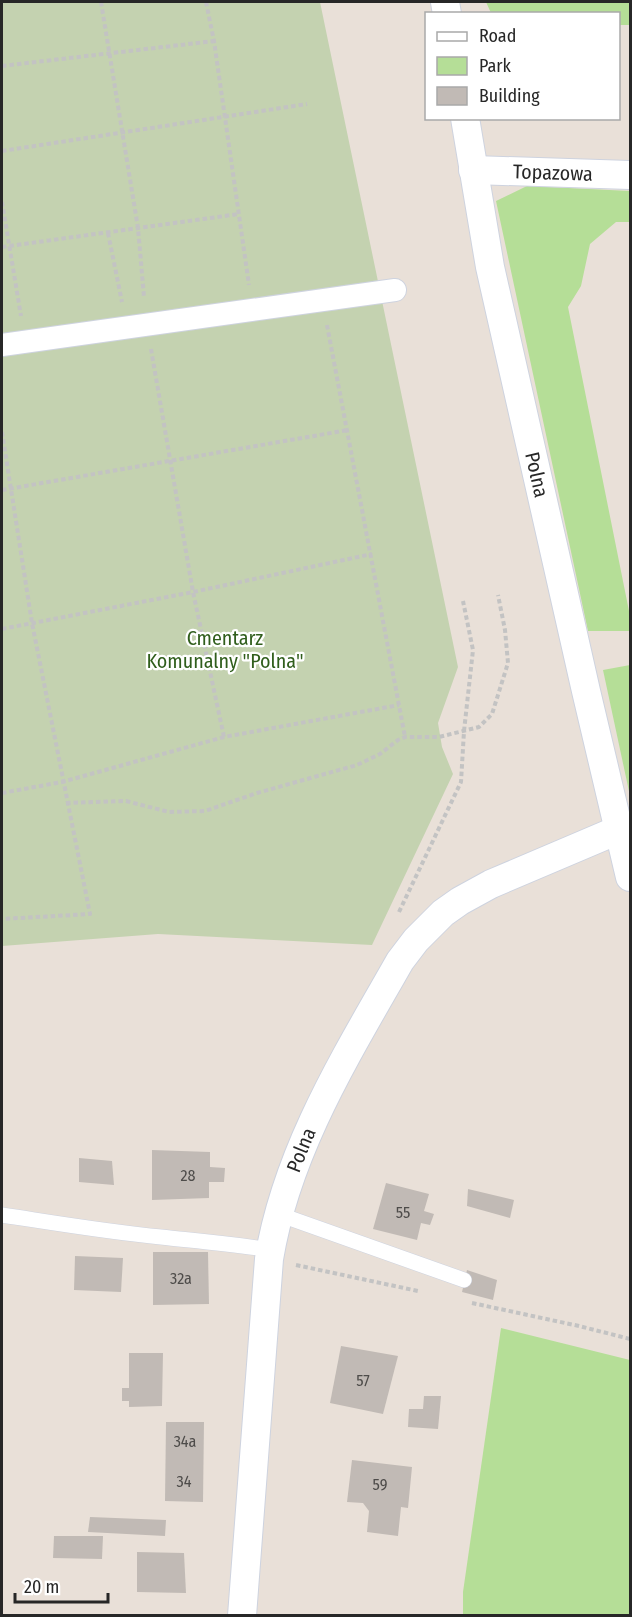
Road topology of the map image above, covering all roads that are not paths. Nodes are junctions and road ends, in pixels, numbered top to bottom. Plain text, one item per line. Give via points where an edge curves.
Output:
1 (465, 120) edge
2 (473, 170) junction
3 (630, 176) edge
4 (395, 290) dead end
5 (2, 345) edge
6 (621, 818) edge
7 (630, 877) edge
8 (279, 1214) junction
9 (2, 1215) edge
10 (271, 1250) junction
11 (464, 1280) dead end
12 (242, 1616) edge

1 - 2 street, Polna
2 - 3 street, Topazowa
2 - 6 street, Polna via 490,267
4 - 5 street
6 - 7 street, Polna
6 - 8 street, Polna via 491,884 443,913 416,940 331,1082 303,1141
8 - 10 street, Polna
8 - 11 lane
9 - 10 lane
10 - 12 street, Polna

